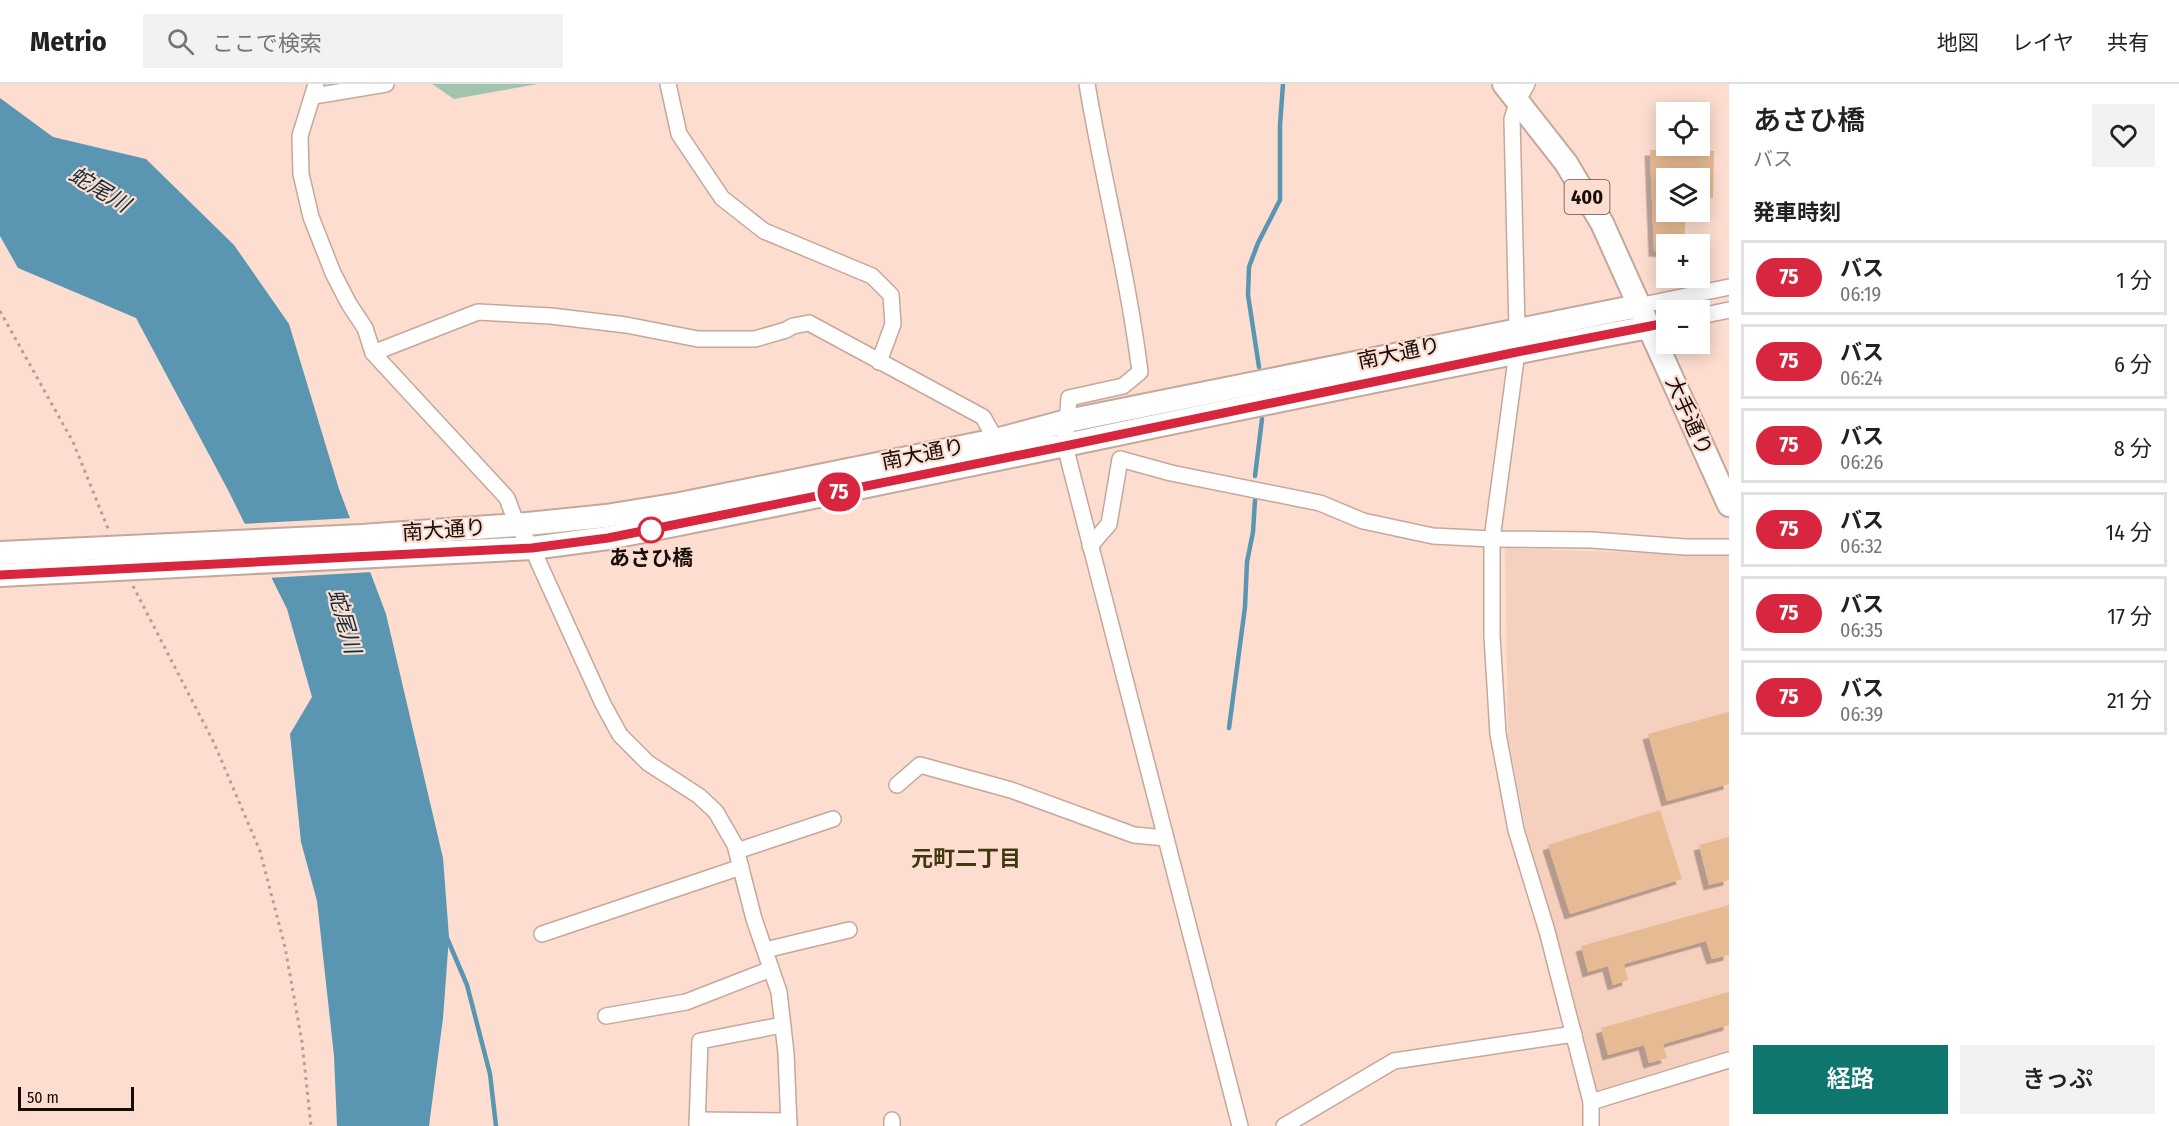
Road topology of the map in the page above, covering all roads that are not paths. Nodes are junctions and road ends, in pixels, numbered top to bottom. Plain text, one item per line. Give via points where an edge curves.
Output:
1 (386, 84) edge
2 (668, 84) edge
3 (1087, 84) edge
4 (315, 90) edge
5 (1516, 90) edge
6 (1729, 287) edge
7 (1638, 306) junction
8 (1729, 310) edge
9 (1710, 314) edge
10 (1656, 323) edge
11 (1656, 325) edge
12 (1517, 340) junction
13 (373, 353) junction
14 (1669, 354) edge
15 (879, 362) junction
16 (1067, 421) junction
17 (996, 440) junction
18 (1065, 446) junction
19 (1729, 506) edge
20 (517, 525) junction
21 (1492, 539) junction
22 (365, 545) junction
23 (1090, 546) junction
24 (1729, 547) edge
25 (532, 548) junction
26 (0, 553) edge
27 (127, 557) junction
28 (0, 575) edge
29 (897, 785) dead end
30 (833, 819) dead end
31 (1166, 838) junction
32 (737, 851) junction
33 (741, 867) junction
34 (849, 930) dead end
35 (542, 934) dead end
36 (765, 950) junction
37 (771, 969) junction
38 (606, 1016) dead end
39 (782, 1025) junction
40 (1574, 1034) junction
41 (1729, 1060) edge
42 (1591, 1102) junction
43 (697, 1123) edge
44 (789, 1124) edge
45 (1240, 1126) edge
46 (1284, 1126) edge
47 (1591, 1126) edge

1 - 4 street
2 - 15 street via 679,135 722,198 764,231 872,276 891,295 893,324
3 - 16 street via 1133,314 1140,372 1123,386 1069,398
4 - 13 street via 300,136 301,174 311,217 333,273 365,328
5 - 7 highway, 400 via 1602,223
5 - 12 street via 1511,137
6 - 7 street, 南大通り
7 - 10 highway, 400
7 - 12 highway, 南大通り
8 - 9 street
11 - 12 highway, 南大通り
12 - 16 highway, 南大通り
12 - 18 highway, 南大通り
12 - 21 street
13 - 15 street via 478,312 604,323 698,339 754,339 809,323
13 - 20 street via 507,498
14 - 19 highway, 大手通り / 400
15 - 17 street via 983,417
16 - 17 highway, 南大通り
16 - 18 street
17 - 20 highway, 南大通り via 680,504
18 - 23 street
18 - 25 highway, 南大通り via 608,538
20 - 22 highway, 南大通り
20 - 25 street
21 - 23 street via 1423,534 1363,520 1320,503 1120,459 1109,524
21 - 24 street
21 - 40 street via 1498,734 1516,830
22 - 25 highway, 南大通り
22 - 27 highway, 南大通り
23 - 31 street
25 - 32 street via 620,735 648,763 699,796 716,812
26 - 27 highway, 南大通り
27 - 28 highway, 南大通り
29 - 31 street via 920,765 1011,790 1134,835
30 - 32 street
31 - 45 street
32 - 33 street
33 - 35 street
33 - 36 street
34 - 36 street
36 - 37 street
37 - 38 street via 686,1002
37 - 39 street via 779,992
39 - 43 street via 700,1041
39 - 44 street
40 - 42 street
40 - 46 street via 1394,1061
41 - 42 street
42 - 47 street
43 - 44 street

